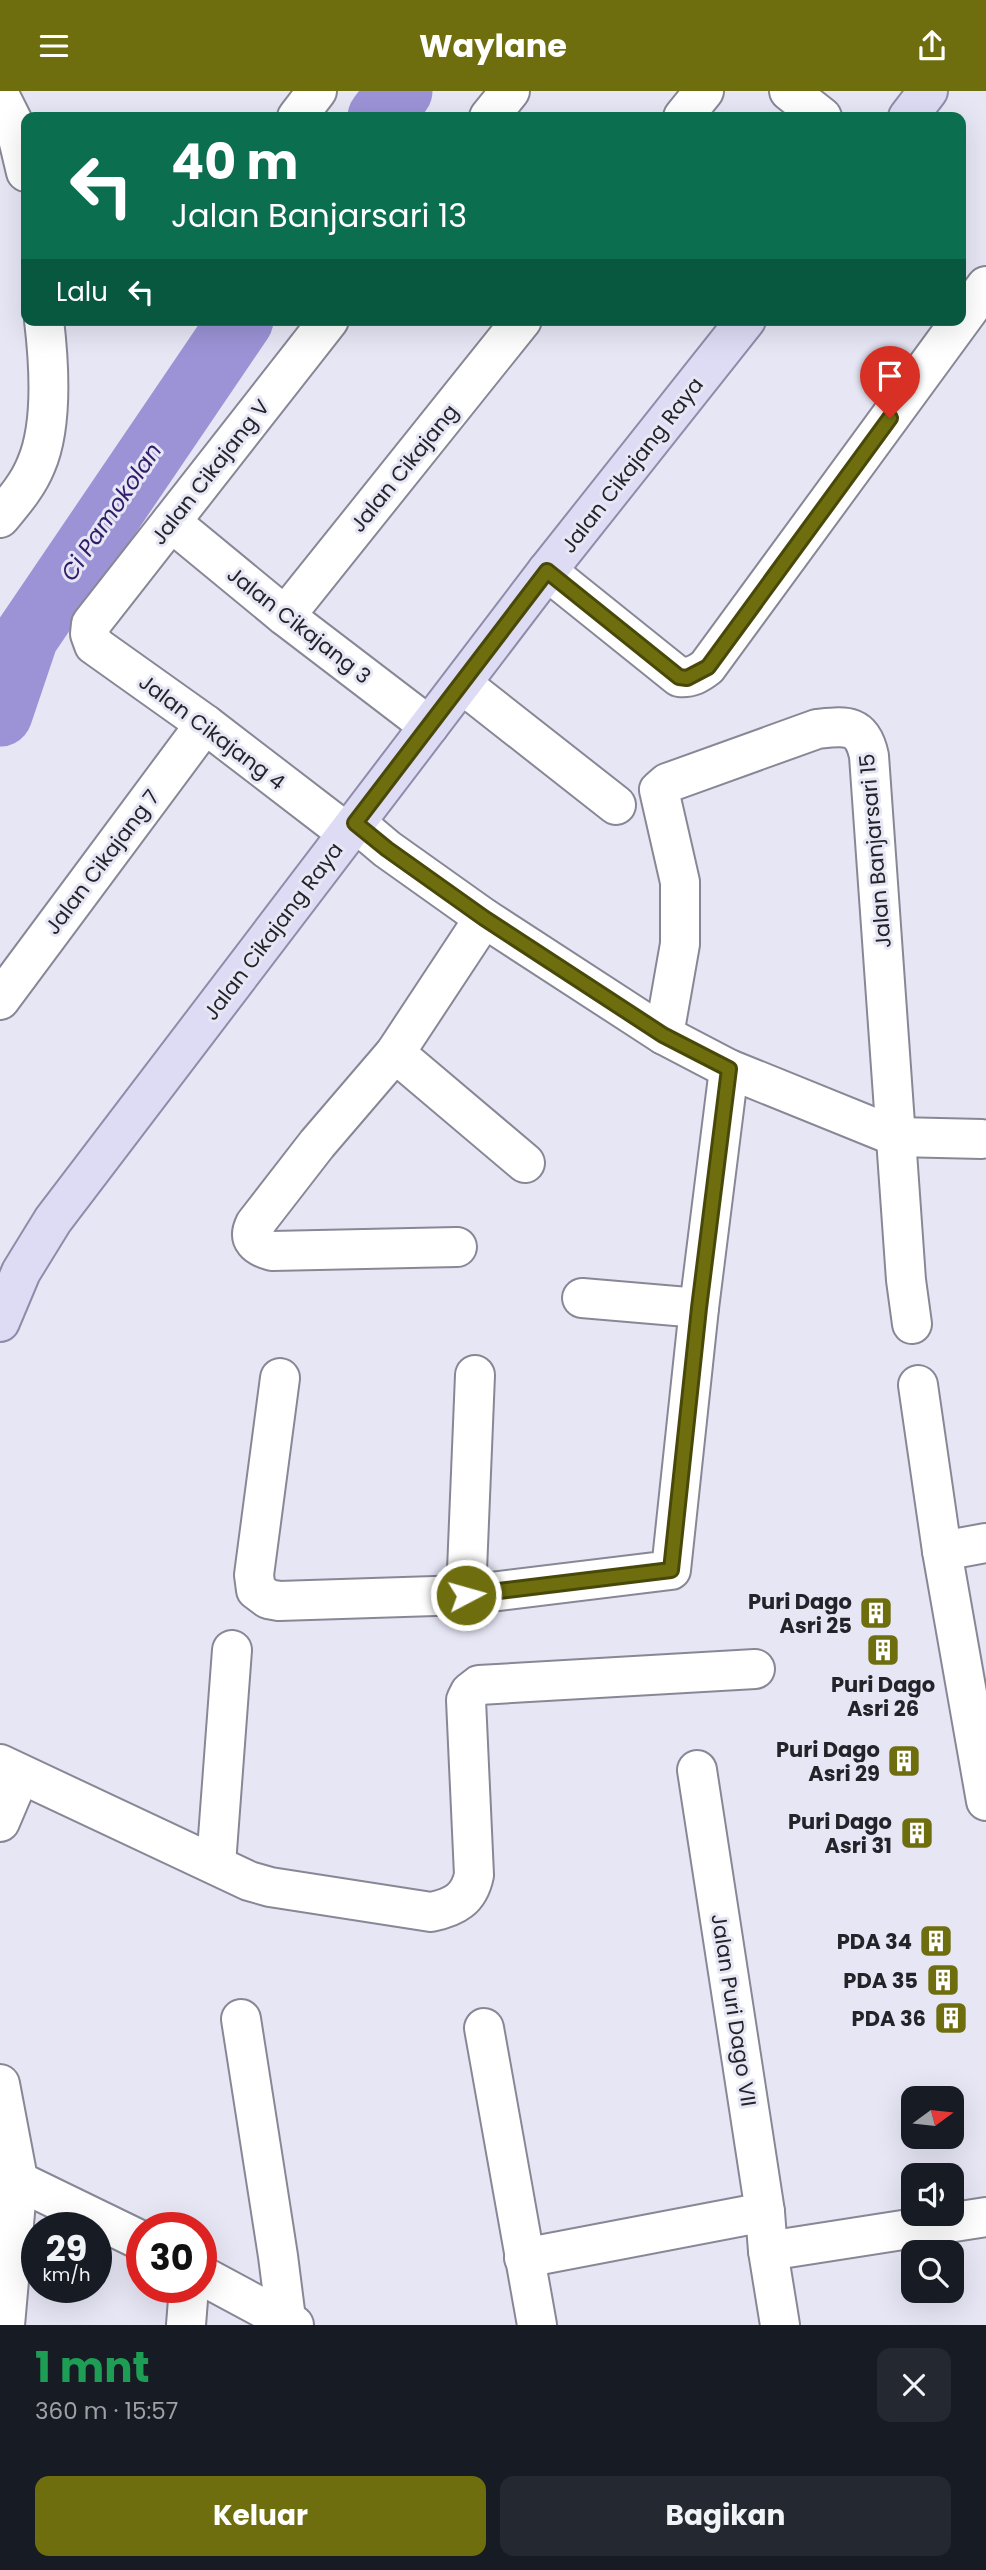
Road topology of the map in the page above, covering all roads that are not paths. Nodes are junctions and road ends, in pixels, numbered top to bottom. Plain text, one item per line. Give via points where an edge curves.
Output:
1 (317, 91) edge
2 (510, 91) edge
3 (704, 91) edge
4 (789, 91) edge
5 (929, 91) edge
6 (0, 96) edge
7 (301, 112) edge
8 (493, 112) edge
9 (687, 112) edge
10 (816, 112) edge
11 (912, 112) edge
12 (21, 151) edge
13 (986, 286) edge
14 (966, 313) edge
15 (44, 326) edge
16 (324, 326) edge
17 (517, 326) edge
18 (741, 326) edge
19 (957, 326) edge
20 (0, 518) edge
21 (171, 522) junction
22 (547, 571) junction
23 (285, 616) junction
24 (91, 624) joint
25 (462, 684) junction
26 (205, 724) junction
27 (429, 726) junction
28 (616, 805) dead end
29 (351, 828) junction
30 (484, 918) junction
31 (0, 1000) edge
32 (663, 1035) junction
33 (395, 1053) junction
34 (729, 1069) junction
35 (898, 1137) junction
36 (982, 1139) dead end
37 (525, 1163) dead end
38 (457, 1247) dead end
39 (582, 1298) dead end
40 (699, 1308) junction
41 (0, 1322) edge
42 (912, 1324) dead end
43 (475, 1375) dead end
44 (280, 1378) dead end
45 (918, 1385) dead end
46 (986, 1543) edge
47 (942, 1551) junction
48 (466, 1595) junction
49 (232, 1650) dead end
50 (755, 1669) dead end
51 (10, 1769) edge
52 (696, 1770) dead end
53 (986, 1801) edge
54 (0, 1822) edge
55 (216, 1864) junction
56 (241, 2019) dead end
57 (484, 2028) dead end
58 (0, 2084) edge
59 (9, 2176) edge
60 (765, 2212) junction
61 (986, 2217) edge
62 (126, 2233) edge
63 (768, 2251) junction
64 (524, 2258) junction
65 (217, 2283) edge
66 (188, 2303) edge
67 (290, 2322) edge
68 (5, 2325) edge
69 (186, 2325) edge
70 (537, 2325) edge
71 (780, 2325) edge

1 - 7 street
2 - 8 street
3 - 9 street
4 - 10 street
5 - 11 main road
6 - 12 street
13 - 14 street
15 - 20 street via 46,424 37,463
16 - 21 street, Jalan Cikajang V
17 - 23 street, Jalan Cikajang
18 - 22 main road, Jalan Cikajang Raya
19 - 22 street via 708,667 687,678 679,677
21 - 23 street, Jalan Cikajang 3
21 - 24 street, Jalan Cikajang V
22 - 25 main road, Jalan Cikajang Raya
23 - 27 street, Jalan Cikajang 3
24 - 26 street, Jalan Cikajang 4 via 94,645
25 - 27 main road, Jalan Cikajang Raya
25 - 28 street
26 - 29 street, Jalan Cikajang 4
26 - 31 street, Jalan Cikajang 7
27 - 29 main road, Jalan Cikajang Raya
29 - 30 street, Jalan Cikajang 4
29 - 41 main road, Jalan Cikajang Raya via 53,1220 21,1272
30 - 32 street, Jalan Cikajang 4
30 - 33 street
32 - 34 street, Jalan Cikajang 4
32 - 35 street, Jalan Banjarsari 15 via 680,944 680,882 660,798 662,785 817,729 858,731 869,757
33 - 37 street
33 - 38 street via 263,1214 252,1229 252,1238 272,1251
34 - 35 street, Jalan Cikajang 4
34 - 40 street
35 - 36 street
35 - 42 street
39 - 40 street
40 - 48 street via 671,1570
43 - 48 street
44 - 48 street via 254,1575 256,1590 279,1601
45 - 47 street
46 - 47 street
47 - 53 street
49 - 55 street
50 - 55 street via 479,1685 470,1692 466,1700 474,1875 471,1889 449,1908 431,1912 270,1887
51 - 54 street
51 - 55 street
52 - 60 street, Jalan Puri Dago VII
56 - 67 street
57 - 64 street
58 - 59 street
59 - 62 street
59 - 68 street
60 - 63 street, Jalan Puri Dago VII
60 - 64 street
61 - 63 street
63 - 71 street, Jalan Puri Dago VII
64 - 70 street
65 - 67 street
66 - 69 street

